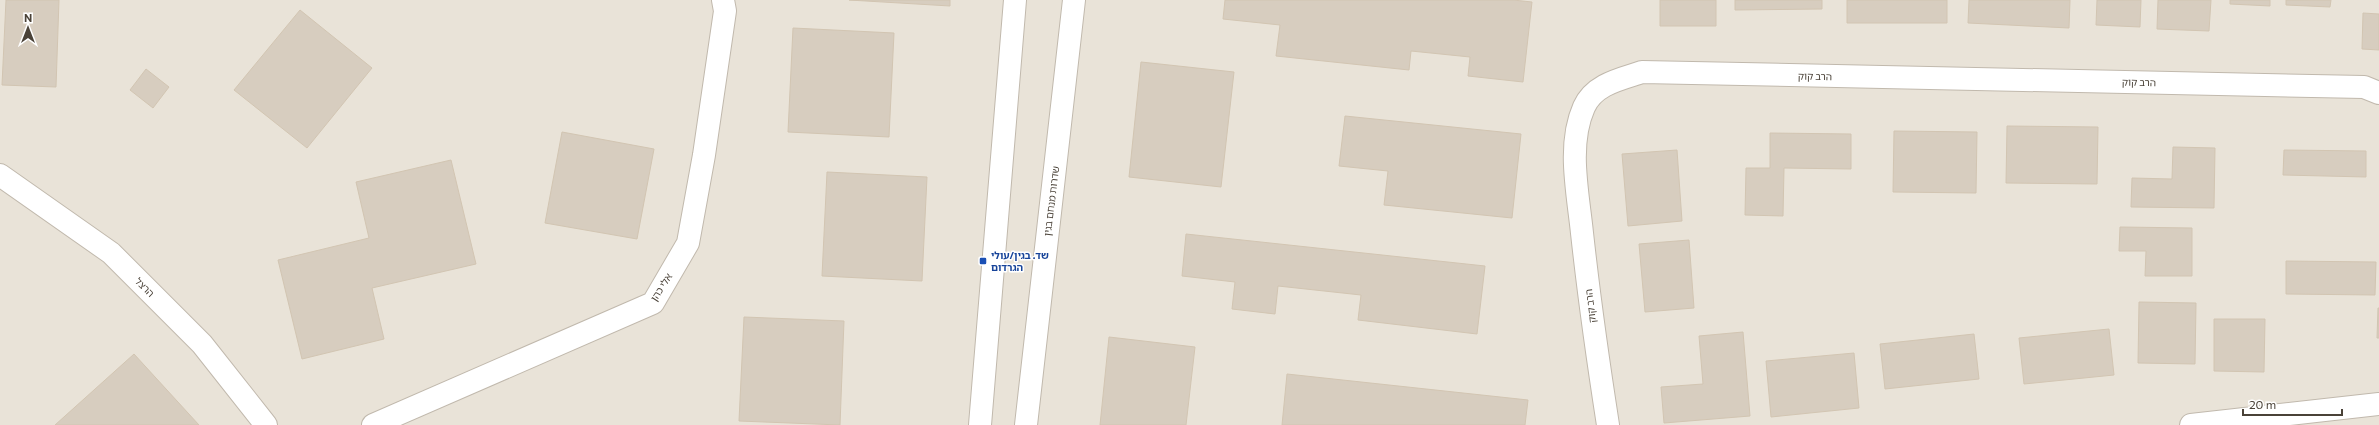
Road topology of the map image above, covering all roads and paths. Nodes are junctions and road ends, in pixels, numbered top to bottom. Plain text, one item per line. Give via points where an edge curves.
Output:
1 (723, 0) edge
2 (1015, 0) edge
3 (1074, 0) edge
4 (2379, 93) edge
5 (0, 175) edge
6 (2379, 404) edge
7 (2204, 424) edge
8 (266, 425) edge
9 (373, 425) edge
10 (980, 425) edge
11 (1026, 425) edge
12 (1608, 425) edge

1 - 9 street, אלי כהן via 724,11 704,155 688,243 653,303
2 - 10 street
3 - 11 street, שדרות מנחם בגין
4 - 12 street, הרב קוק via 2364,87 1642,72 1603,85 1584,106 1575,144 1577,188 1591,317
5 - 8 street, הרצל via 111,253 202,344
6 - 7 street

